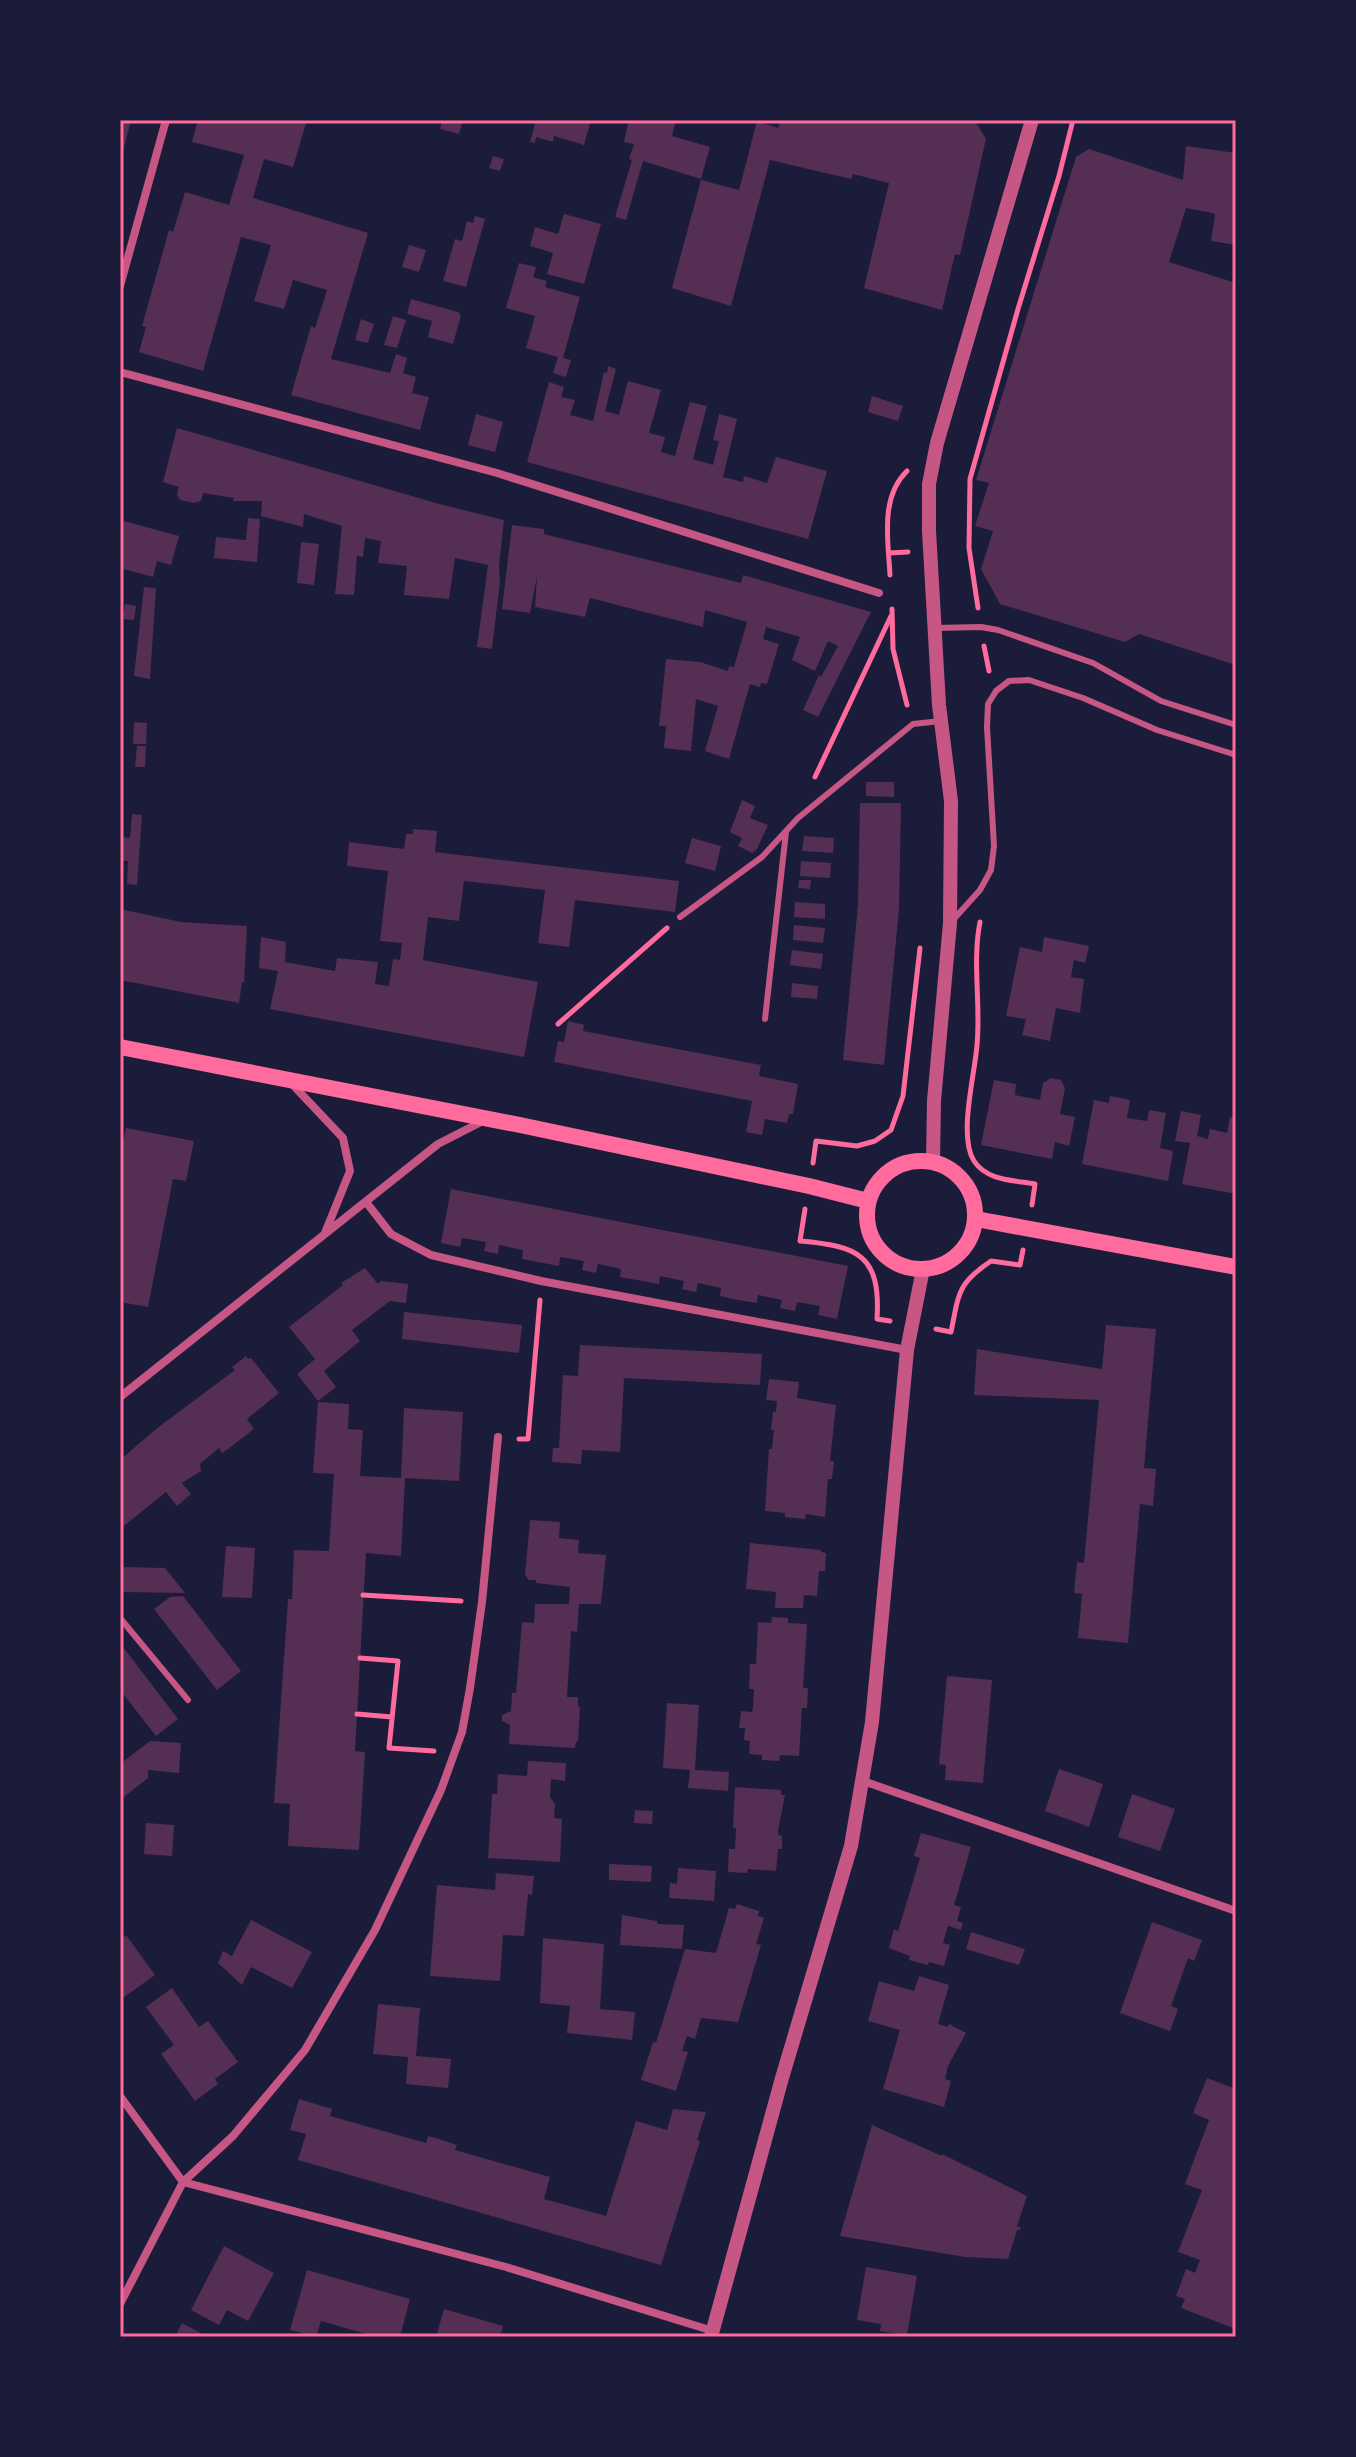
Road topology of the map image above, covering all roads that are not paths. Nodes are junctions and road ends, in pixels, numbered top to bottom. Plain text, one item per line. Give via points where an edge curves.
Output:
1 (166, 120) edge
2 (1032, 120) edge
3 (120, 286) edge
4 (120, 372) edge
5 (879, 593) dead end
6 (935, 628) junction
7 (941, 721) junction
8 (1236, 725) edge
9 (1236, 755) edge
10 (786, 832) junction
11 (680, 917) road end
12 (950, 923) junction
13 (765, 1019) dead end
14 (120, 1047) edge
15 (288, 1080) junction
16 (488, 1119) junction
17 (933, 1162) junction
18 (868, 1201) junction
19 (366, 1202) junction
20 (976, 1219) junction
21 (325, 1233) junction
22 (1236, 1267) edge
23 (923, 1269) junction
24 (907, 1350) junction
25 (120, 1397) edge
26 (498, 1437) road end
27 (120, 1618) edge
28 (188, 1700) dead end
29 (863, 1781) junction
30 (1236, 1911) edge
31 (120, 2096) edge
32 (183, 2182) junction
33 (120, 2304) edge
34 (712, 2334) edge

1 - 3 street
2 - 6 street via 929,484
4 - 5 street via 497,473
6 - 7 street
6 - 8 lane via 998,630 1093,663 1161,701
7 - 10 lane via 913,724
7 - 12 street via 951,801
9 - 12 lane via 1029,680 1009,681 988,704 991,870
10 - 11 lane via 762,857
10 - 13 lane
12 - 17 street
14 - 15 main road
15 - 16 main road
15 - 21 street via 343,1138 350,1171
16 - 18 main road
16 - 19 street via 438,1144
17 - 18 main road via 900,1164 880,1180
17 - 20 main road via 965,1183
18 - 23 main road via 870,1234 879,1249 906,1267
19 - 21 street
19 - 24 street via 391,1234 431,1255
20 - 22 main road
20 - 23 main road via 964,1249 939,1267
21 - 25 street
23 - 24 street
24 - 29 street
26 - 32 street via 482,1602 462,1732 441,1790 375,1930 305,2050 233,2136
27 - 28 lane
29 - 30 street
29 - 34 street via 851,1846
31 - 32 street
32 - 33 street
32 - 34 street via 506,2267

